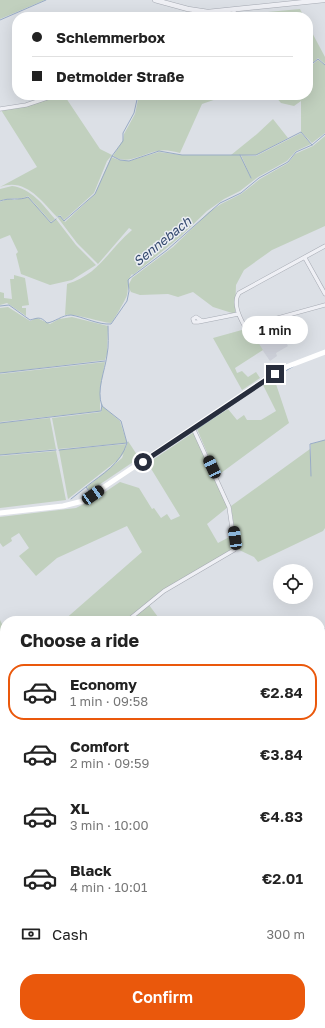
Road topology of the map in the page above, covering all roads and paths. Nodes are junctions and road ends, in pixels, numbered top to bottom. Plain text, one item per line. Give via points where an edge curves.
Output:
1 (155, 0) edge
2 (324, 0) edge
3 (234, 10) joint
4 (41, 100) edge
5 (0, 109) edge
6 (325, 246) edge
7 (304, 258) junction
8 (325, 294) edge
9 (325, 305) edge
10 (238, 314) junction
11 (202, 321) dead end
12 (325, 352) edge
13 (193, 428) junction
14 (0, 513) edge
15 (133, 616) edge

1 - 3 street via 197,11
2 - 3 street
4 - 5 street
6 - 7 street
7 - 8 street
7 - 10 street via 239,293
9 - 10 street via 245,327
10 - 11 street
12 - 13 main road via 296,363 264,380
13 - 14 main road via 83,501 63,506
13 - 15 street via 229,507 235,548 161,593

